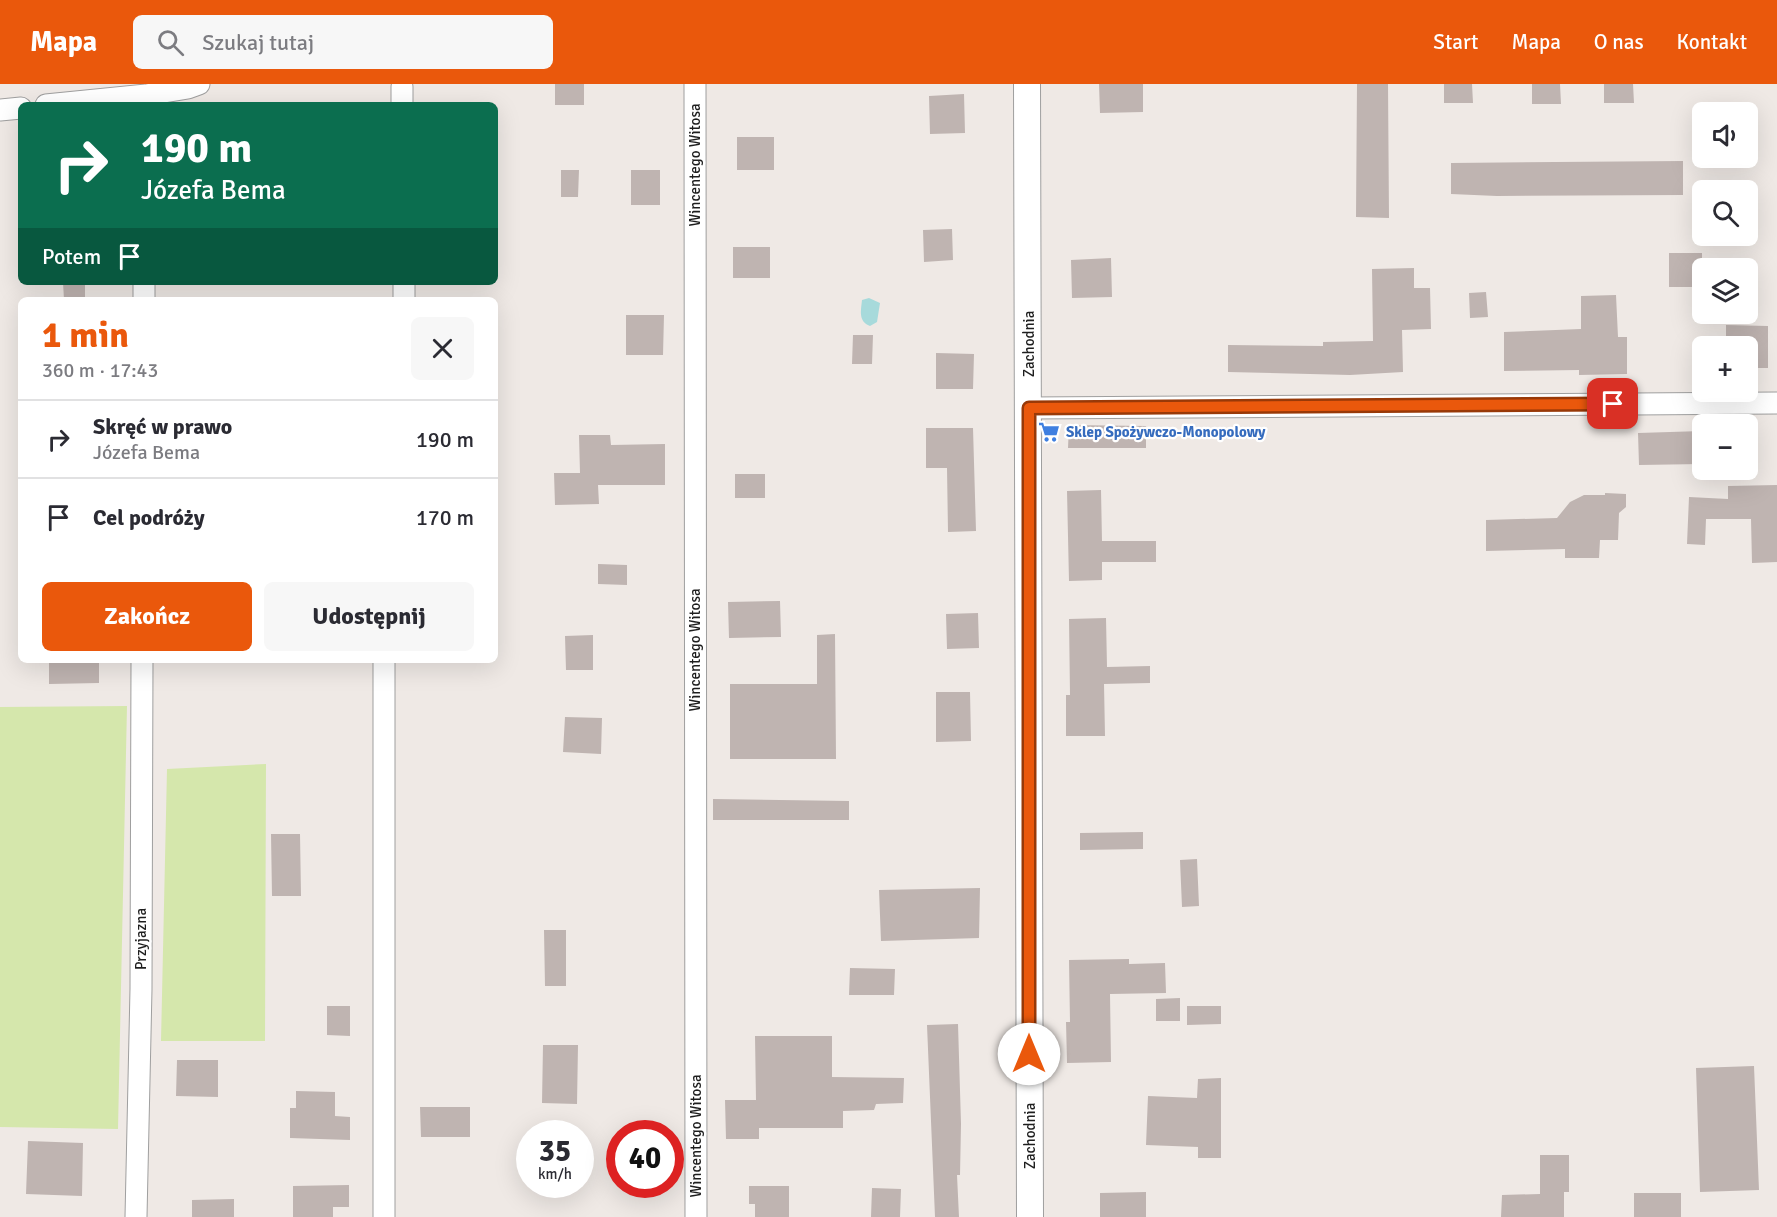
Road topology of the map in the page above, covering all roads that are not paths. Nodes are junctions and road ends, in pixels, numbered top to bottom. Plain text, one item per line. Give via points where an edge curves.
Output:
1 (200, 84) edge
2 (695, 84) edge
3 (1027, 84) edge
4 (146, 100) edge
5 (106, 102) edge
6 (18, 108) edge
7 (0, 110) edge
8 (1777, 403) edge
9 (1029, 408) junction
10 (142, 663) edge
11 (384, 663) edge
12 (136, 1217) edge
13 (384, 1217) edge
14 (696, 1217) edge
15 (1030, 1217) edge

1 - 4 street
2 - 14 street, Wincentego Witosa
3 - 9 street, Zachodnia
4 - 5 street
6 - 7 street
8 - 9 street
9 - 15 street, Zachodnia
10 - 12 street, Przyjazna
11 - 13 street

